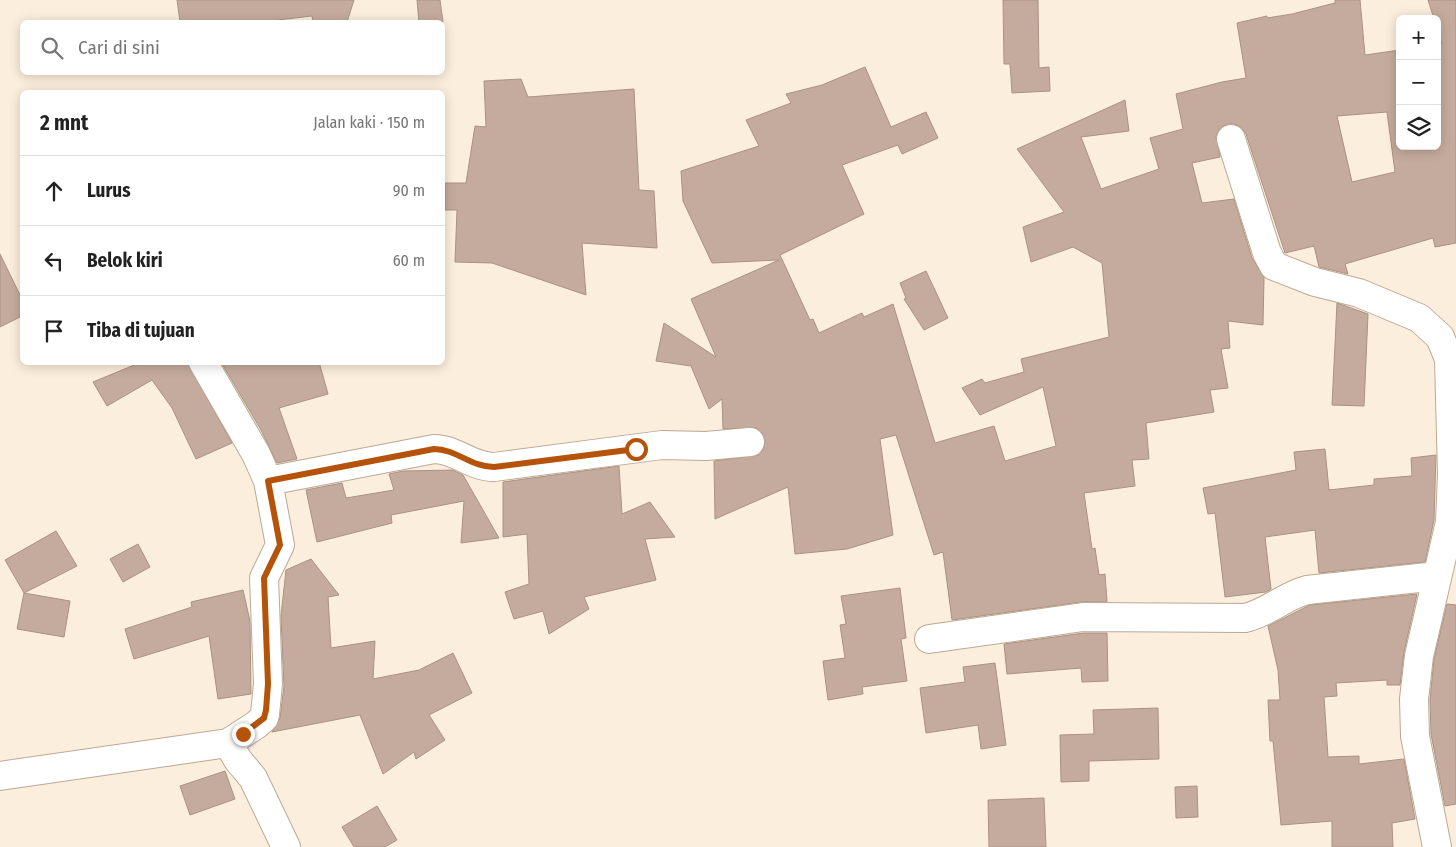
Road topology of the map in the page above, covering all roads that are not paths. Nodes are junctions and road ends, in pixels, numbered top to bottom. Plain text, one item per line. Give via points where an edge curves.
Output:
1 (1231, 139) dead end
2 (205, 365) edge
3 (750, 442) dead end
4 (268, 481) junction
5 (1453, 522) edge
6 (1437, 576) junction
7 (929, 639) dead end
8 (228, 744) junction
9 (0, 776) edge
10 (286, 847) edge
11 (1437, 847) edge

1 - 5 street via 1274,266 1315,282 1359,293 1419,318 1440,337 1449,359
2 - 4 street
3 - 4 street via 662,445 494,467 480,466 450,452 434,449
4 - 8 street via 280,545 264,578 266,710 264,718
5 - 6 street
6 - 7 street via 1306,590 1265,612 1245,618 1083,617
6 - 11 street via 1419,656 1414,698 1415,736
8 - 9 street
8 - 10 street via 254,778

